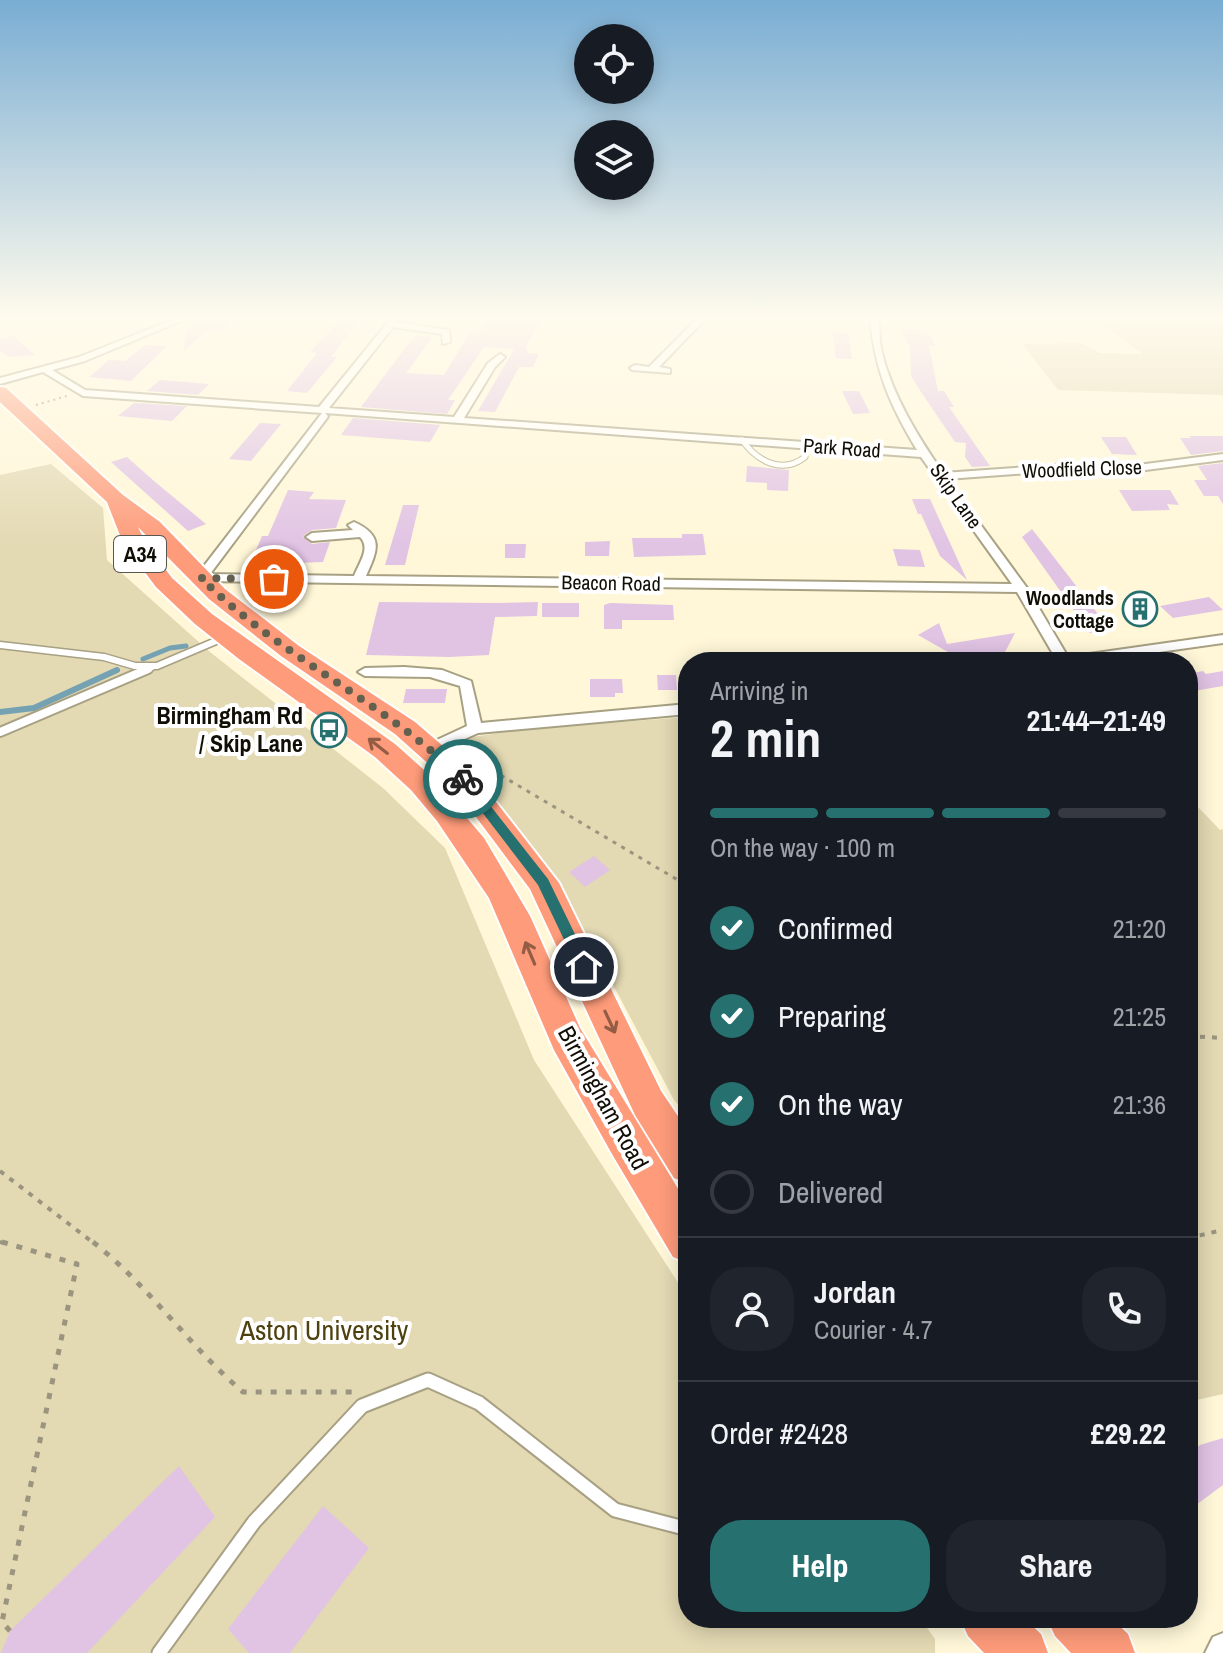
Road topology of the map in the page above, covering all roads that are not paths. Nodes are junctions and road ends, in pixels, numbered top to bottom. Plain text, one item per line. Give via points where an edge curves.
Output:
1 (1, 393) edge
2 (91, 393) edge
3 (337, 393) edge
4 (474, 393) edge
5 (890, 393) edge
6 (322, 413) junction
7 (457, 420) junction
8 (742, 440) junction
9 (806, 445) junction
10 (927, 454) junction
11 (1223, 457) edge
12 (941, 476) junction
13 (116, 499) junction
14 (312, 537) dead end
15 (158, 578) junction
16 (358, 580) junction
17 (198, 586) junction
18 (1021, 588) junction
19 (227, 636) junction
20 (1223, 639) edge
21 (0, 645) edge
22 (1056, 652) edge
23 (1132, 652) edge
24 (157, 666) junction
25 (365, 672) dead end
26 (678, 710) edge
27 (475, 728) junction
28 (0, 732) edge
29 (438, 745) junction
30 (678, 1150) edge
31 (678, 1226) edge
32 (678, 1526) edge
33 (996, 1628) edge
34 (1083, 1628) edge
35 (1223, 1647) edge
36 (159, 1653) edge
37 (1022, 1653) edge
38 (1109, 1653) edge
39 (1219, 1653) edge

1 - 13 highway, Birmingham Road / A34
2 - 6 street, Park Road
3 - 6 street
4 - 7 street
5 - 10 street, Skip Lane
6 - 7 street, Park Road
6 - 17 street
7 - 8 street, Park Road
8 - 9 street, Park Road
8 - 9 lane via 755,457 778,465 800,462
9 - 10 street, Park Road
10 - 12 street, Skip Lane
11 - 12 street, Woodfield Close via 1143,468
12 - 18 street, Skip Lane
13 - 15 highway, Birmingham Road / A34 via 129,536
13 - 17 highway, Birmingham Road / A34 via 152,527
14 - 16 street via 358,529 370,539 372,549
15 - 17 highway, Birmingham Road / A34
15 - 17 highway
16 - 17 street, Beacon Road
16 - 18 street, Beacon Road
17 - 19 highway, Birmingham Road / A34
17 - 29 highway, Birmingham Road / A34
18 - 22 street, Skip Lane
19 - 24 lane
31 -> 19 highway, Birmingham Road / A34 via 565,1035 514,916 448,813 376,744
20 - 23 street
21 - 24 lane
24 - 28 lane
25 - 27 street via 453,676 466,684
26 - 27 street
27 - 29 street
29 -> 30 highway, Birmingham Road / A34 via 543,883 648,1103
32 - 36 lane via 615,1510 479,1403 428,1380 362,1406 254,1522
33 - 37 highway
34 - 38 highway
35 - 39 street

